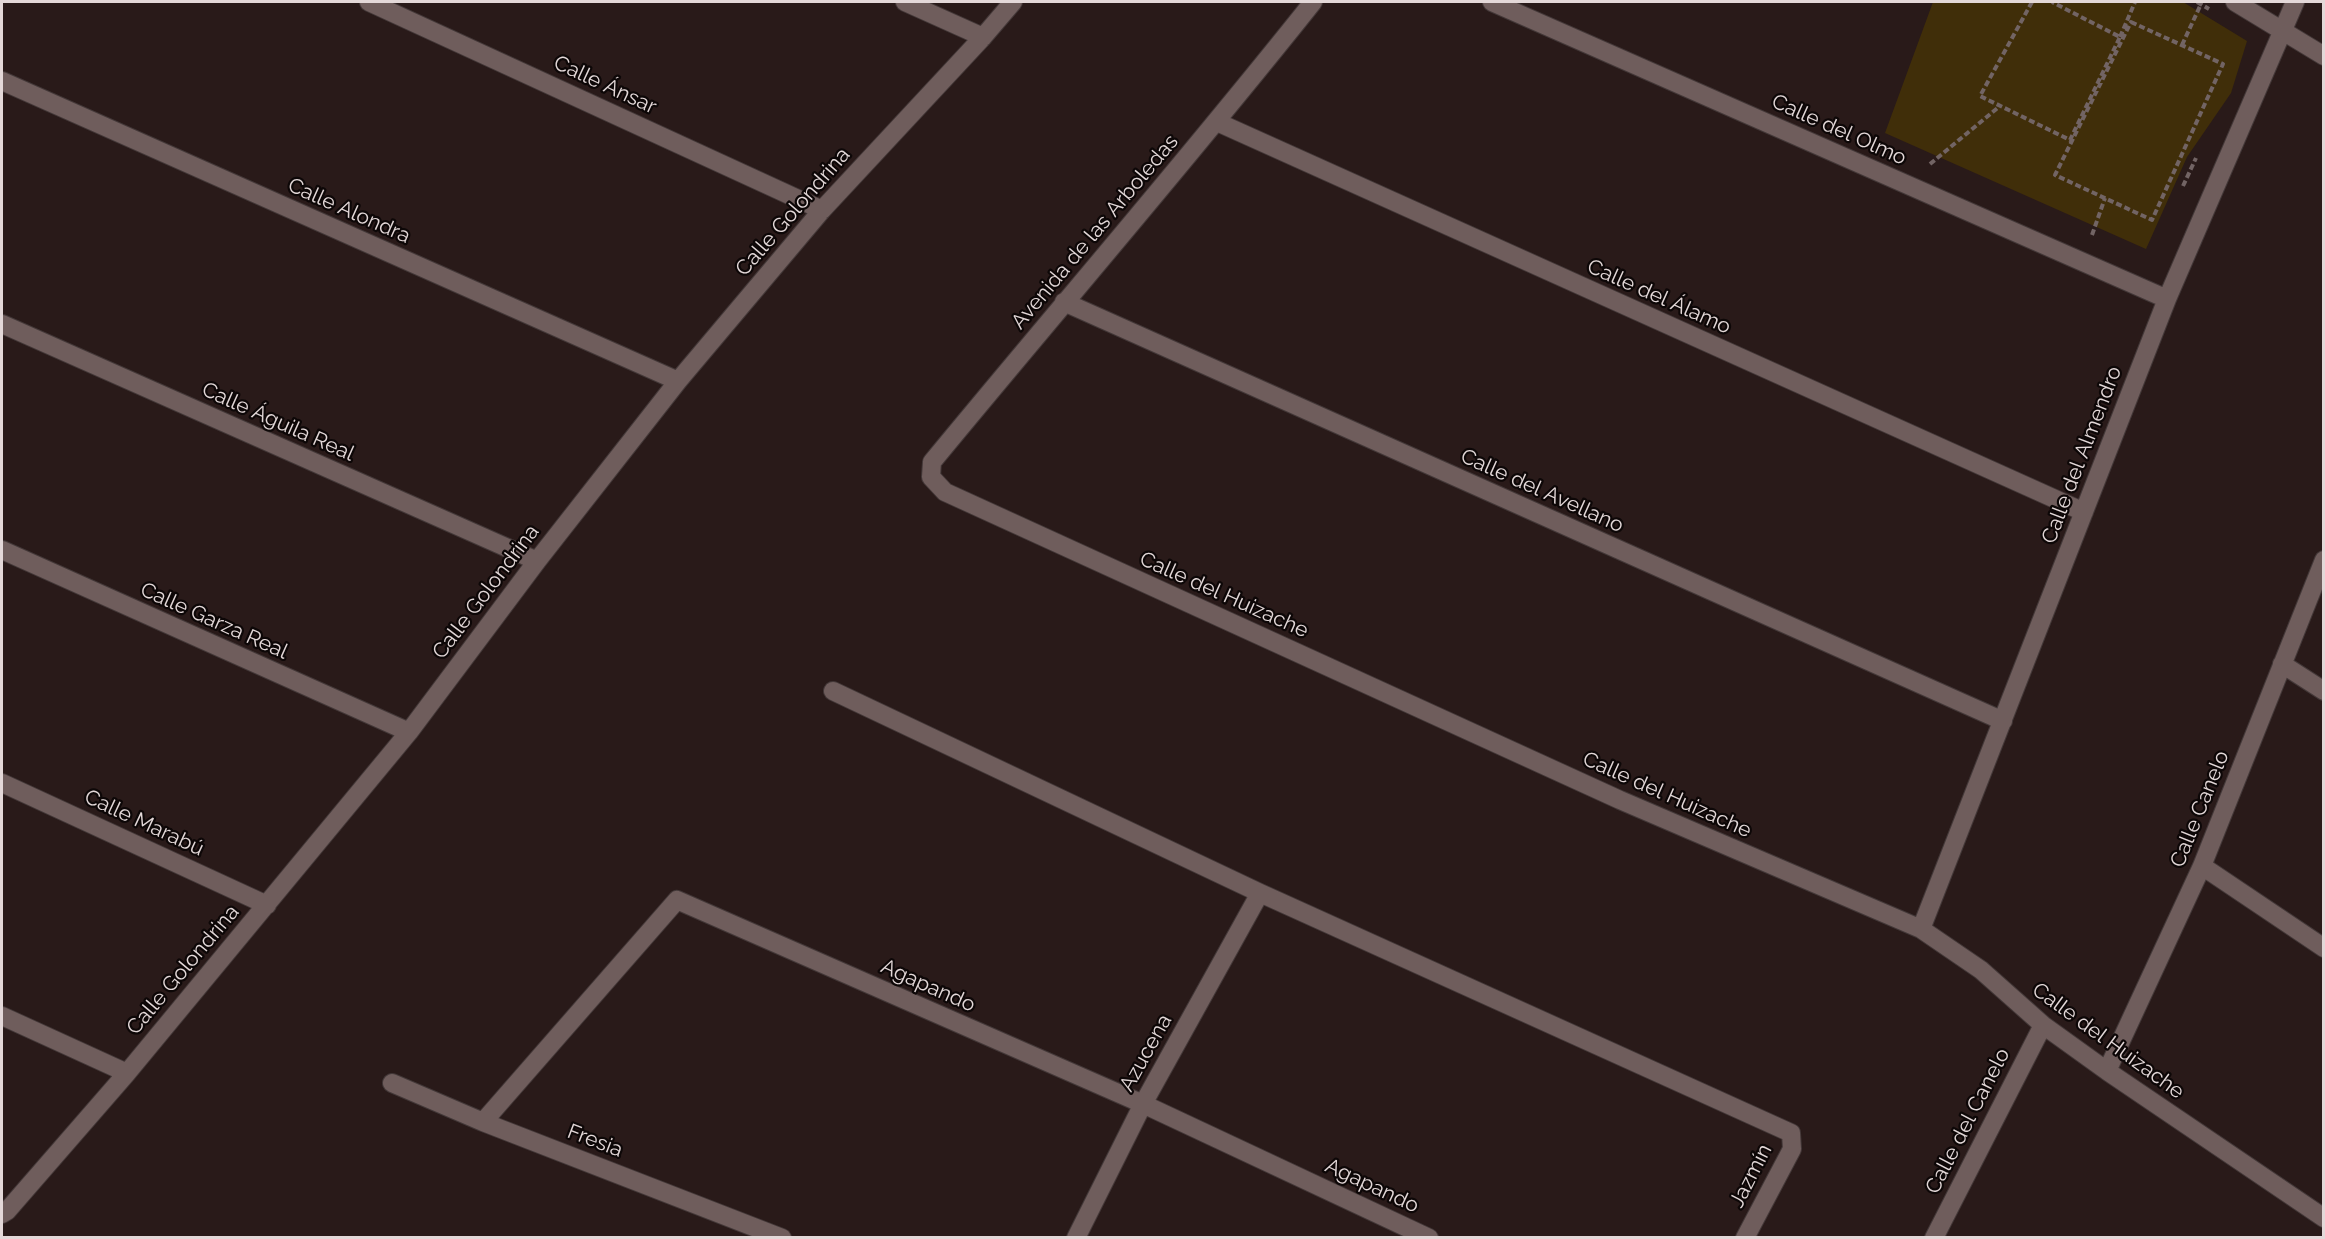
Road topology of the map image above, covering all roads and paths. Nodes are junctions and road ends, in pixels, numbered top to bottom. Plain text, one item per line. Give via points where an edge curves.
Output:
1 (369, 2) edge
2 (905, 2) edge
3 (1013, 2) edge
4 (1312, 2) edge
5 (1492, 2) edge
6 (2032, 2) edge
7 (2052, 2) edge
8 (2135, 2) edge
9 (2235, 2) edge
10 (2295, 2) edge
11 (2199, 3) edge
12 (2210, 10) dead end
13 (2283, 32) junction
14 (982, 37) junction
15 (2120, 37) junction
16 (2182, 45) junction
17 (2324, 56) edge
18 (2, 81) edge
19 (2000, 105) junction
20 (1217, 122) junction
21 (2198, 155) dead end
22 (1919, 160) dead end
23 (1929, 165) junction
24 (1940, 170) dead end
25 (2182, 186) dead end
26 (2105, 198) junction
27 (822, 210) junction
28 (2081, 231) dead end
29 (2092, 235) junction
30 (2102, 240) dead end
31 (2167, 299) junction
32 (1064, 302) junction
33 (2, 324) edge
34 (678, 381) junction
35 (945, 492) joint
36 (2084, 512) junction
37 (2, 550) edge
38 (2324, 560) edge
39 (537, 561) junction
40 (2282, 664) junction
41 (833, 691) dead end
42 (2324, 692) edge
43 (2003, 721) junction
44 (409, 732) junction
45 (2, 783) edge
46 (2202, 866) junction
47 (1260, 893) junction
48 (267, 905) junction
49 (1921, 929) junction
50 (2324, 948) edge
51 (2, 1016) edge
52 (2043, 1025) junction
53 (2107, 1071) junction
54 (128, 1073) junction
55 (393, 1083) dead end
56 (1143, 1104) junction
57 (483, 1122) junction
58 (2, 1214) edge
59 (2324, 1218) edge
60 (1934, 1237) edge
61 (782, 1238) edge
62 (1076, 1238) edge
63 (1429, 1238) edge
64 (1745, 1238) edge

1 - 27 street, Calle Ánsar
2 - 14 street
3 - 14 street, Calle Golondrina
4 - 20 street, Avenida de las Arboledas
5 - 31 street, Calle del Olmo
6 - 19 path via 1980,96
7 - 15 path
8 - 15 path
9 - 13 street
10 - 13 street, Calle del Almendro
11 - 12 path
11 - 16 path
13 - 17 street
13 - 31 street, Calle del Almendro
14 - 27 street, Calle Golondrina
15 - 19 path via 2070,140
16 - 26 path via 2223,64 2152,220
16 - 26 path via 2132,22 2055,175
18 - 34 street, Calle Alondra
19 - 23 path
20 - 32 street, Avenida de las Arboledas
20 - 36 street, Calle del Álamo
21 - 25 path
22 - 23 path
23 - 24 path
26 - 29 path
27 - 34 street, Calle Golondrina
28 - 29 path
29 - 30 path
31 - 36 street, Calle del Almendro
32 - 35 street, Avenida de las Arboledas via 932,462 931,477
32 - 43 street, Calle del Avellano
33 - 39 street, Calle Águila Real
34 - 39 street, Calle Golondrina
35 - 49 street, Calle del Huizache via 1620,800
36 - 43 street, Calle del Almendro
37 - 44 street, Calle Garza Real
38 - 40 street, Calle Canelo
39 - 44 street, Calle Golondrina
40 - 42 street
40 - 46 street, Calle Canelo
41 - 47 street
43 - 49 street, Calle del Almendro
44 - 48 street, Calle Golondrina
45 - 48 street, Calle Marabú
46 - 50 street
46 - 53 street, Calle Canelo
47 - 56 street, Azucena
47 - 64 street, Jazmín via 1791,1133 1792,1149
48 - 54 street, Calle Golondrina
49 - 52 street, Calle del Huizache via 1981,970
51 - 54 street
52 - 53 street, Calle del Huizache
52 - 60 street, Calle del Canelo
53 - 59 street, Calle del Huizache
54 - 58 street, Calle Golondrina
55 - 57 street, Fresia
56 - 57 street, Agapando via 677,900
56 - 62 street, Azucena
56 - 63 street, Agapando
57 - 61 street, Fresia

